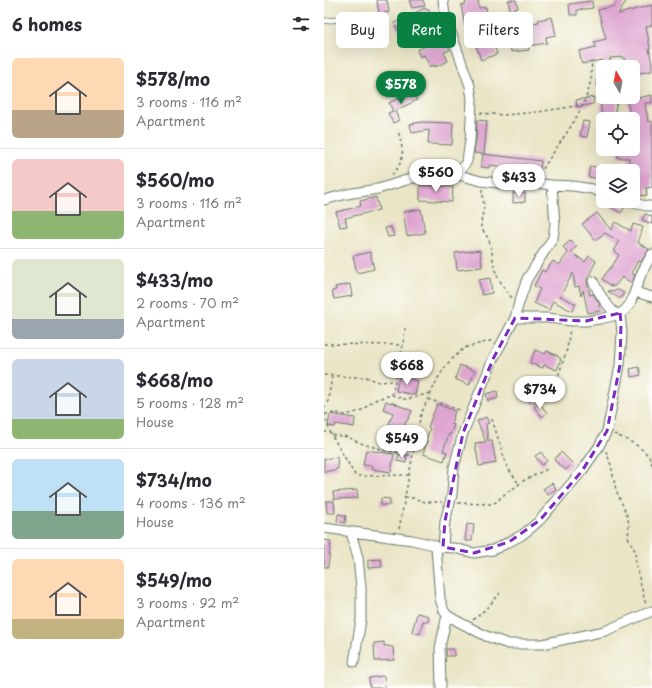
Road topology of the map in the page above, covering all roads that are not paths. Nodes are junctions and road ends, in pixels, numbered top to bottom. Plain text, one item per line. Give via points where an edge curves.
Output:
1 (443, 0) edge
2 (336, 20) edge
3 (324, 21) edge
4 (455, 174) junction
5 (552, 185) junction
6 (596, 191) edge
7 (324, 200) edge
8 (640, 204) edge
9 (652, 206) edge
10 (652, 254) edge
11 (593, 281) dead end
12 (635, 292) junction
13 (652, 297) edge
14 (619, 314) junction
15 (515, 318) junction
16 (324, 528) edge
17 (351, 532) junction
18 (440, 547) junction
19 (650, 612) edge
20 (447, 615) junction
21 (354, 662) dead end
22 (441, 688) edge

1 - 4 street via 472,99 467,161
2 - 3 lane
4 - 5 street via 481,181 513,185
4 - 7 street via 413,178 385,187
5 - 6 street via 573,186
5 - 15 street via 555,224 553,238 527,280
8 - 9 street
10 - 12 street
11 - 14 street via 606,304
12 - 13 street
12 - 14 street via 630,304
14 - 15 street via 586,321
14 - 18 street via 622,333 620,365 607,431 582,471 540,520 522,535 500,547 474,553
15 - 18 street via 493,359 464,433 454,467 452,495
16 - 17 street
17 - 18 street
17 - 21 street via 358,558 361,587 361,620
18 - 20 street via 440,599
19 - 20 street via 605,630 542,644 508,644 486,636
20 - 22 street via 440,648

